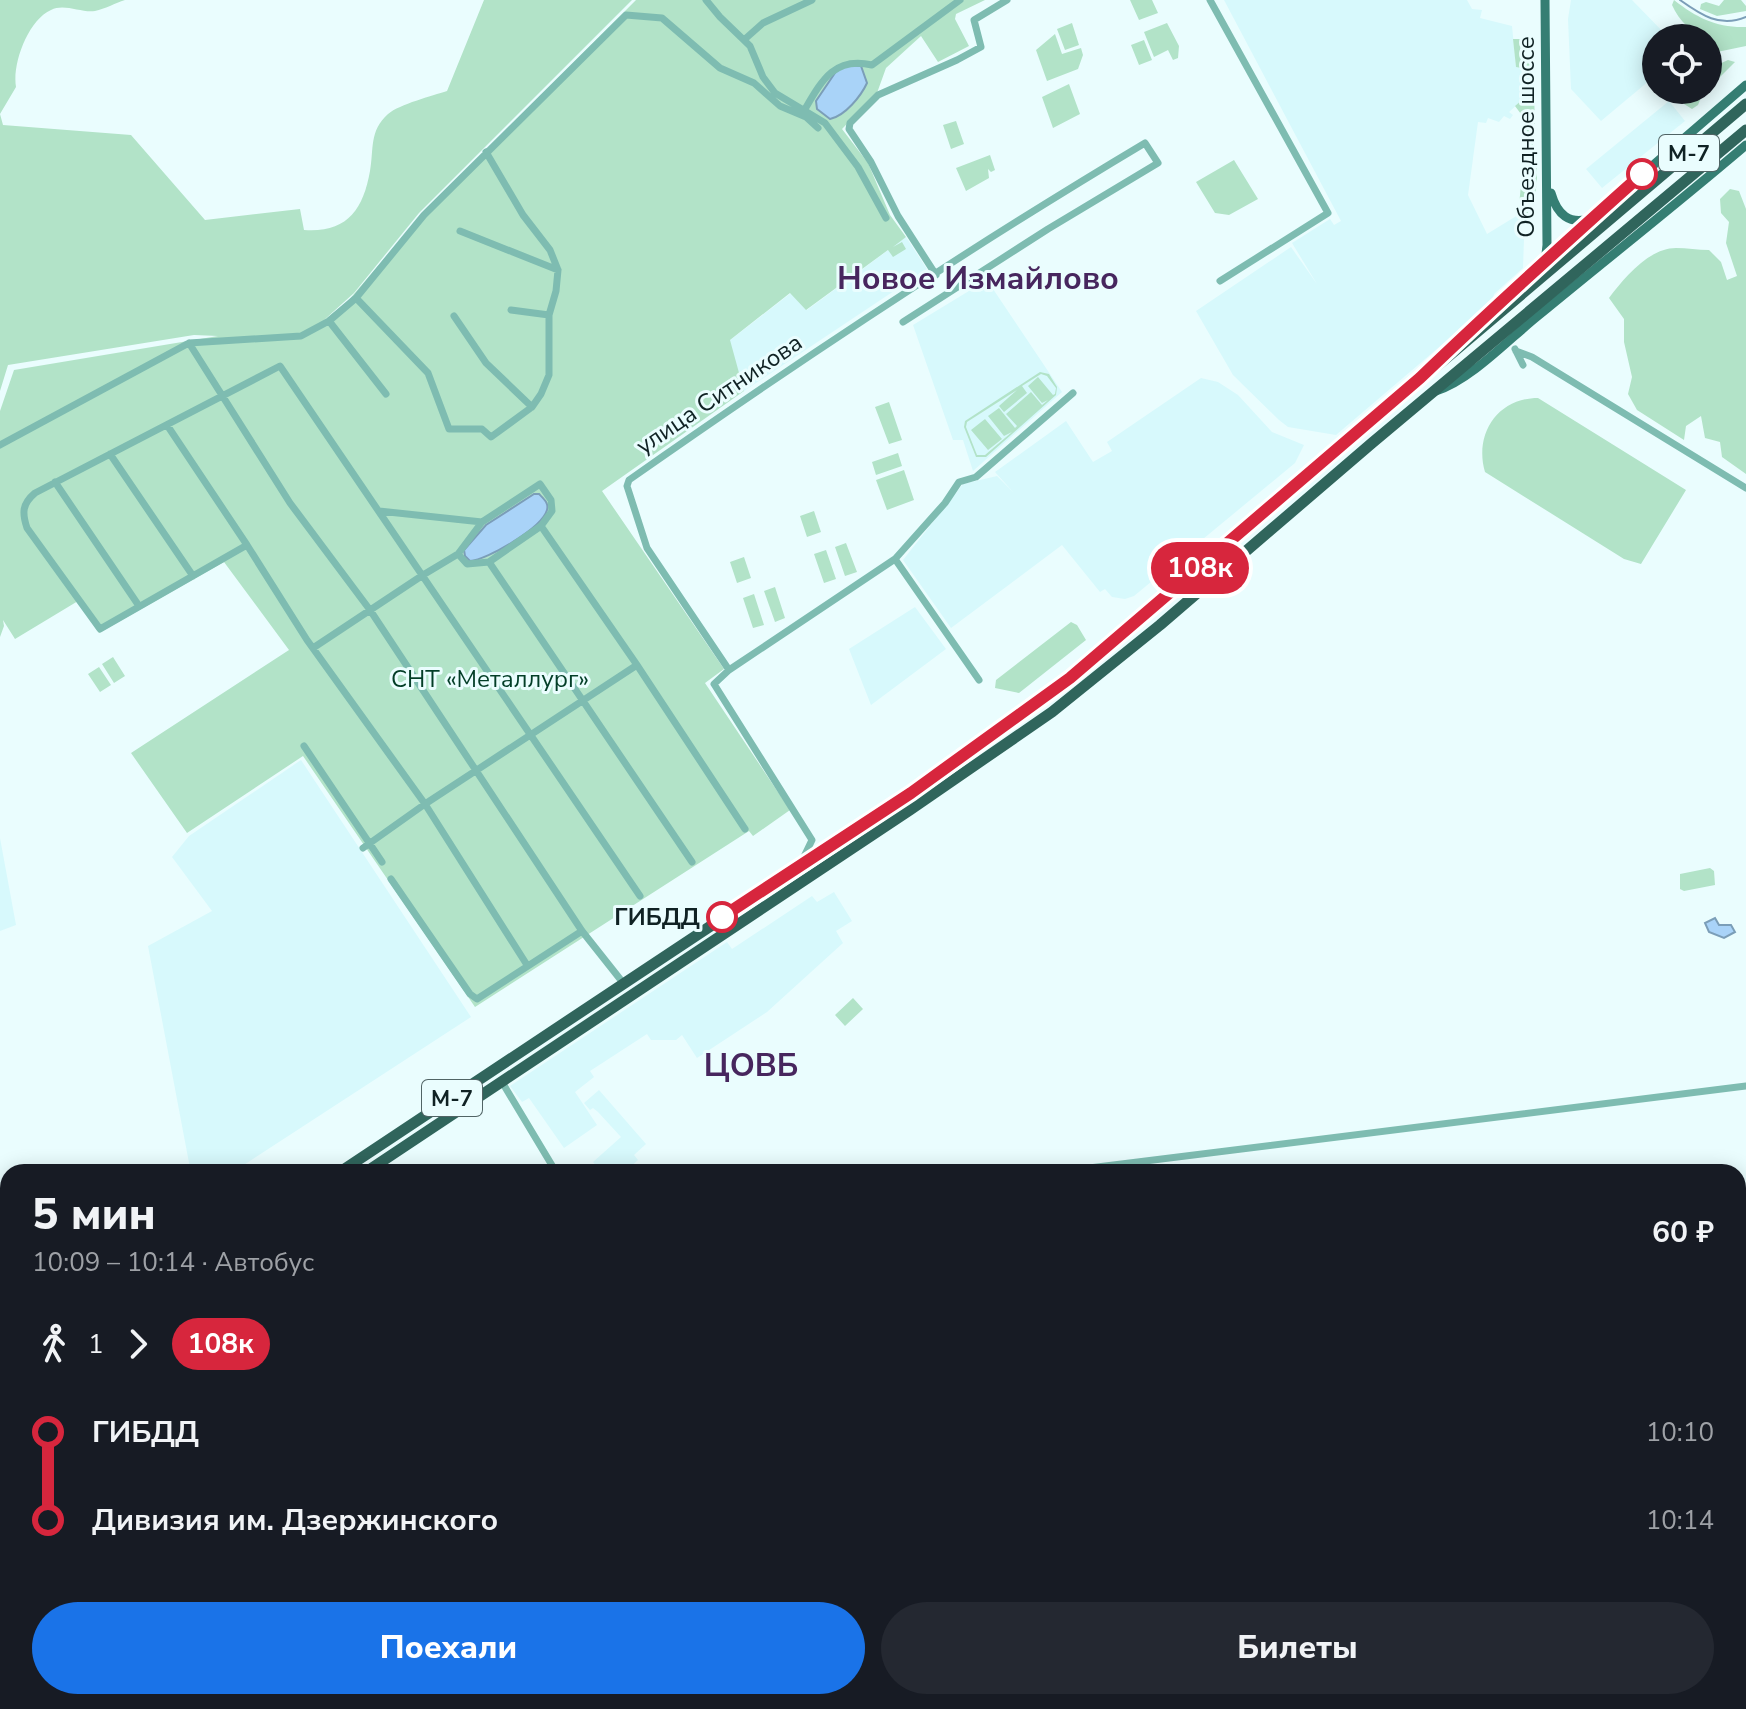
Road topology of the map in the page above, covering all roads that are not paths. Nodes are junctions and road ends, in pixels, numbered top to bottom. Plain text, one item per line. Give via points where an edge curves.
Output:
1 (706, 0) edge
2 (812, 0) edge
3 (960, 0) edge
4 (1007, 0) edge
5 (1210, 0) edge
6 (1545, 0) edge
7 (745, 39) junction
8 (1746, 85) edge
9 (1746, 104) edge
10 (805, 109) junction
11 (818, 128) dead end
12 (1746, 130) edge
13 (1746, 145) edge
14 (486, 152) junction
15 (1547, 182) junction
16 (1596, 215) junction
17 (886, 218) dead end
18 (460, 231) dead end
19 (558, 270) junction
20 (1536, 271) junction
21 (936, 275) junction
22 (1220, 281) dead end
23 (356, 298) junction
24 (511, 310) dead end
25 (549, 315) junction
26 (454, 316) dead end
27 (329, 321) junction
28 (903, 322) dead end
29 (1508, 340) junction
30 (189, 343) junction
31 (1516, 351) junction
32 (1523, 365) dead end
33 (1420, 378) junction
34 (1434, 392) junction
35 (1073, 393) dead end
36 (386, 394) dead end
37 (223, 395) junction
38 (532, 407) junction
39 (167, 425) junction
40 (0, 445) edge
41 (110, 454) junction
42 (55, 482) junction
43 (1746, 488) edge
44 (379, 511) junction
45 (482, 522) junction
46 (541, 526) junction
47 (247, 545) junction
48 (458, 554) junction
49 (895, 559) junction
50 (489, 562) junction
51 (423, 575) junction
52 (193, 576) junction
53 (139, 606) junction
54 (370, 610) junction
55 (313, 648) junction
56 (637, 665) junction
57 (729, 670) junction
58 (979, 680) dead end
59 (584, 700) junction
60 (532, 734) junction
61 (304, 746) dead end
62 (478, 770) junction
63 (425, 804) junction
64 (745, 829) dead end
65 (366, 846) junction
66 (382, 862) dead end
67 (692, 862) dead end
68 (799, 867) junction
69 (391, 879) dead end
70 (640, 896) dead end
71 (582, 931) junction
72 (527, 965) junction
73 (624, 984) junction
74 (502, 1082) junction
75 (1746, 1086) edge
76 (352, 1164) edge
77 (378, 1164) edge
78 (551, 1164) edge
79 (1121, 1164) edge

1 - 7 street
2 - 7 street via 763,23
3 - 10 street via 872,65 842,63
4 - 21 street via 974,20 981,47 878,95 850,123 895,212
5 - 22 street via 1328,213
6 - 15 main road, Объездное шоссе
7 - 10 street via 775,93
8 - 16 main road
9 - 33 highway, М-7
10 - 17 street via 825,123 858,167
11 - 14 street via 754,83 720,68 662,18 626,15
12 - 34 highway, М-7
13 - 29 main road
14 - 19 street
14 - 23 street via 424,215
15 - 16 main road via 1564,217 1578,221
15 - 20 main road, Объездное шоссе via 1547,250
16 - 20 main road
18 - 19 street
19 - 25 street
20 - 33 main road
21 - 28 street via 1145,143 1158,163
21 - 57 street, улица Ситникова via 750,395 627,483 647,548
23 - 27 street
23 - 38 street via 428,373 449,429 482,429 491,437
24 - 25 street
25 - 38 street via 549,375
26 - 38 street via 486,363
27 - 30 street via 301,336
27 - 36 street
29 - 31 street
29 - 34 main road via 1461,378
30 - 37 street
30 - 40 street
31 - 32 street
31 - 43 street
33 - 68 highway, М-7 via 1070,678
34 - 74 highway, М-7 via 1052,712
35 - 49 street via 976,477 959,482
37 - 39 street
37 - 44 street via 280,366
37 - 54 street via 290,503
39 - 41 street
39 - 47 street
41 - 42 street
41 - 52 street
42 - 53 street
42 - 53 street via 26,500 27,528 100,629
44 - 45 street
44 - 51 street
45 - 46 street via 540,484 552,511
45 - 48 street
46 - 50 street
46 - 56 street
47 - 52 street
47 - 55 street
48 - 50 street via 467,564
48 - 51 street
49 - 57 street
49 - 58 street
50 - 59 street
51 - 54 street
51 - 60 street
52 - 53 street
54 - 55 street
54 - 62 street
55 - 63 street
56 - 59 street
56 - 64 street
57 - 68 street via 714,684 812,840
59 - 60 street
59 - 67 street
60 - 62 street
60 - 70 street
61 - 65 street
62 - 63 street
62 - 71 street
63 - 65 street
63 - 72 street
65 - 66 street
68 - 73 highway, М-7
69 - 72 street via 444,961 477,999
71 - 72 street
71 - 73 street
73 - 76 highway, М-7
74 - 77 highway, М-7
74 - 78 street
75 - 79 street

